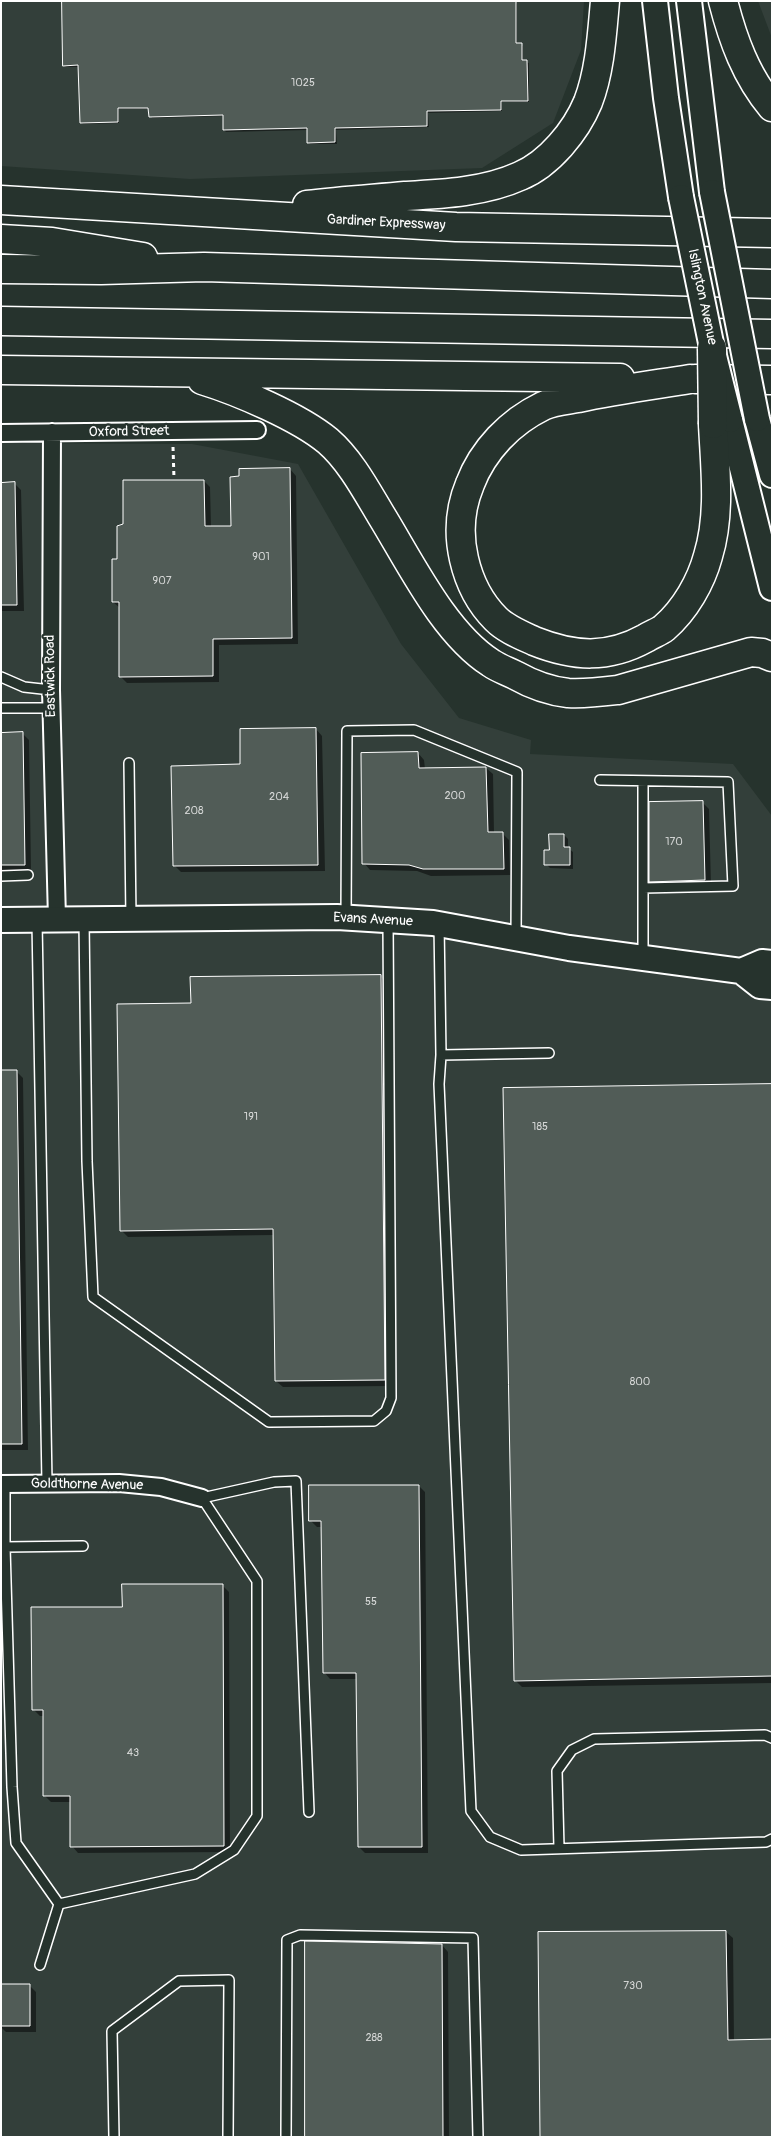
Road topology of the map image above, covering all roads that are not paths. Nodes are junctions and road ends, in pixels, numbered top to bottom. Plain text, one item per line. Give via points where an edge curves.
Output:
1 (605, 1) edge
2 (655, 1) edge
3 (689, 1) edge
4 (723, 1) edge
5 (772, 108) edge
6 (1, 200) edge
7 (226, 213) junction
8 (772, 233) edge
9 (1, 239) edge
10 (204, 267) junction
11 (1, 269) edge
12 (772, 284) edge
13 (1, 321) edge
14 (772, 334) edge
15 (712, 348) joint
16 (1, 370) edge
17 (176, 372) junction
18 (690, 379) junction
19 (772, 380) edge
20 (722, 422) junction
21 (256, 430) dead end
22 (52, 432) junction
23 (1, 433) edge
24 (772, 475) edge
25 (772, 588) edge
26 (772, 658) edge
27 (1, 677) edge
28 (51, 690) junction
29 (2, 708) edge
30 (52, 708) junction
31 (129, 763) dead end
32 (600, 780) dead end
33 (643, 782) junction
34 (1, 876) edge
35 (28, 876) dead end
36 (643, 888) junction
37 (84, 918) junction
38 (131, 918) junction
39 (346, 918) junction
40 (47, 919) junction
41 (1, 920) edge
42 (388, 920) junction
43 (439, 924) junction
44 (516, 938) junction
45 (643, 958) junction
46 (772, 963) edge
47 (740, 971) junction
48 (772, 987) edge
49 (549, 1053) dead end
50 (441, 1055) junction
51 (47, 1483) junction
52 (3, 1484) edge
53 (202, 1498) junction
54 (83, 1546) dead end
55 (5, 1547) junction
56 (772, 1738) edge
57 (309, 1812) dead end
58 (772, 1839) edge
59 (559, 1848) junction
60 (59, 1904) junction
61 (40, 1965) dead end
62 (114, 2137) edge
63 (228, 2137) edge
64 (286, 2137) edge
65 (478, 2137) edge

1 - 7 highway via 601,49 588,101 577,125 544,161 521,176 484,188 446,193
2 - 15 main road, Islington Avenue, bridge via 681,197
3 - 24 main road, bridge via 712,192 757,419
4 - 5 highway via 746,70
6 - 7 highway, Gardiner Expressway
7 - 8 highway, Gardiner Expressway via 456,227
9 - 10 highway via 52,242
10 - 11 highway
10 - 12 highway
13 - 14 highway
15 - 20 highway, bridge
16 - 17 highway
17 - 18 highway
17 - 26 highway via 227,388 300,423 328,442 366,489 426,591 451,624 490,662 526,682 568,693 595,693 618,690 751,652
18 - 19 highway
18 - 20 highway via 545,405 511,426 489,449 465,498 460,526 468,577 497,620 520,635 556,650 582,654 610,652 637,643 664,628 698,584 709,555 716,521
20 - 25 main road
21 - 22 street, Oxford Street
22 - 23 street, Oxford Street
22 - 28 street, Eastwick Road
27 - 28 lane via 24,687
28 - 30 street, Eastwick Road
29 - 30 lane
30 - 40 street, Eastwick Road
31 - 38 lane
32 - 33 lane
33 - 36 lane
33 - 36 lane via 728,782 734,886
34 - 35 lane
36 - 45 lane
37 - 38 main road, Evans Avenue
37 - 40 main road, Evans Avenue
37 - 42 lane via 87,1161 93,1297 269,1422 374,1421 386,1411 392,1398
38 - 39 main road, Evans Avenue
39 - 42 main road, Evans Avenue
39 - 44 lane via 347,731 414,730 517,772
40 - 41 main road, Evans Avenue
40 - 51 lane
42 - 43 main road, Evans Avenue
43 - 44 main road, Evans Avenue
43 - 50 lane
44 - 45 main road, Evans Avenue
45 - 47 main road, Evans Avenue
46 - 47 main road, Evans Avenue via 762,962
47 - 48 main road, Evans Avenue via 760,986
49 - 50 lane
50 - 59 lane via 439,1084 470,1811 490,1837 521,1850
51 - 52 street, Goldthorne Avenue
51 - 53 street, Goldthorne Avenue via 119,1483 161,1487
52 - 55 lane
53 - 57 lane via 274,1482 296,1481
53 - 60 lane via 256,1581 257,1816 234,1850 195,1874
54 - 55 lane
55 - 60 lane via 16,1843
56 - 59 lane via 765,1735 594,1739 572,1750 557,1771
58 - 59 lane via 766,1842
60 - 61 lane
62 - 63 lane via 112,2031 179,1981 229,1980
64 - 65 lane via 287,1940 300,1935 472,1938

